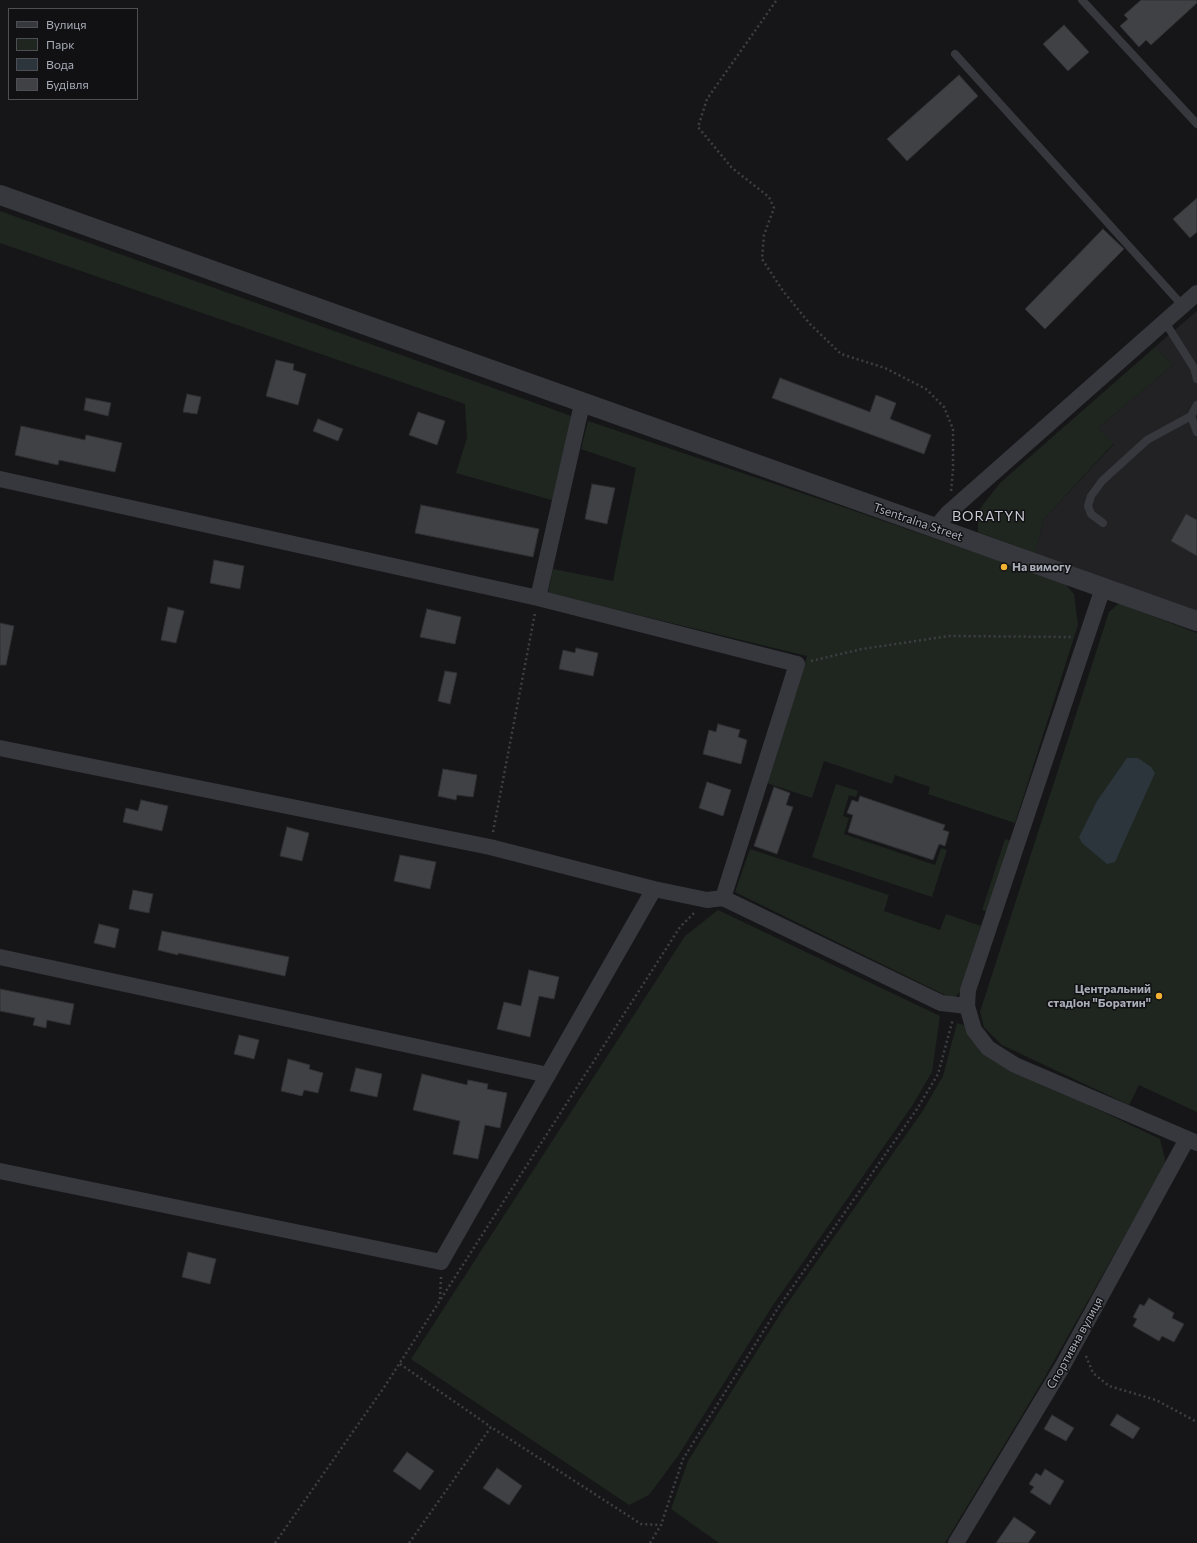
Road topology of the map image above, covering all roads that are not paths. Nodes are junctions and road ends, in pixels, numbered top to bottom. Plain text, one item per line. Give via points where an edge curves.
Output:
1 (1082, 0) edge
2 (955, 54) dead end
3 (1197, 124) edge
4 (0, 195) edge
5 (1197, 293) edge
6 (1183, 306) junction
7 (1165, 322) junction
8 (1197, 379) edge
9 (582, 404) junction
10 (1197, 405) edge
11 (1190, 416) junction
12 (1197, 432) edge
13 (0, 479) edge
14 (942, 520) junction
15 (1103, 523) dead end
16 (1103, 588) junction
17 (538, 598) junction
18 (1197, 621) edge
19 (0, 748) edge
20 (654, 890) junction
21 (723, 898) junction
22 (0, 957) edge
23 (967, 1006) junction
24 (548, 1074) junction
25 (1192, 1141) edge
26 (0, 1171) edge
27 (956, 1543) edge

1 - 3 lane
2 - 6 lane
4 - 9 street, Tsentralna Street
5 - 6 street
6 - 7 street
7 - 8 lane via 1194,368
7 - 14 street
9 - 14 street, Tsentralna Street
9 - 17 street
10 - 11 lane
11 - 12 lane
11 - 15 lane via 1146,440 1102,481 1091,496 1088,506 1091,514
13 - 17 street
14 - 16 street, Tsentralna Street
16 - 18 street, Tsentralna Street
16 - 23 street via 968,990
17 - 21 street via 797,664
19 - 20 street via 490,847
20 - 21 street via 707,900
20 - 24 street
21 - 23 street via 941,1003
22 - 24 street
23 - 25 street via 974,1030 988,1048 1015,1064
24 - 26 street via 441,1262
25 - 27 street, Спортивна вулиця via 1061,1369

